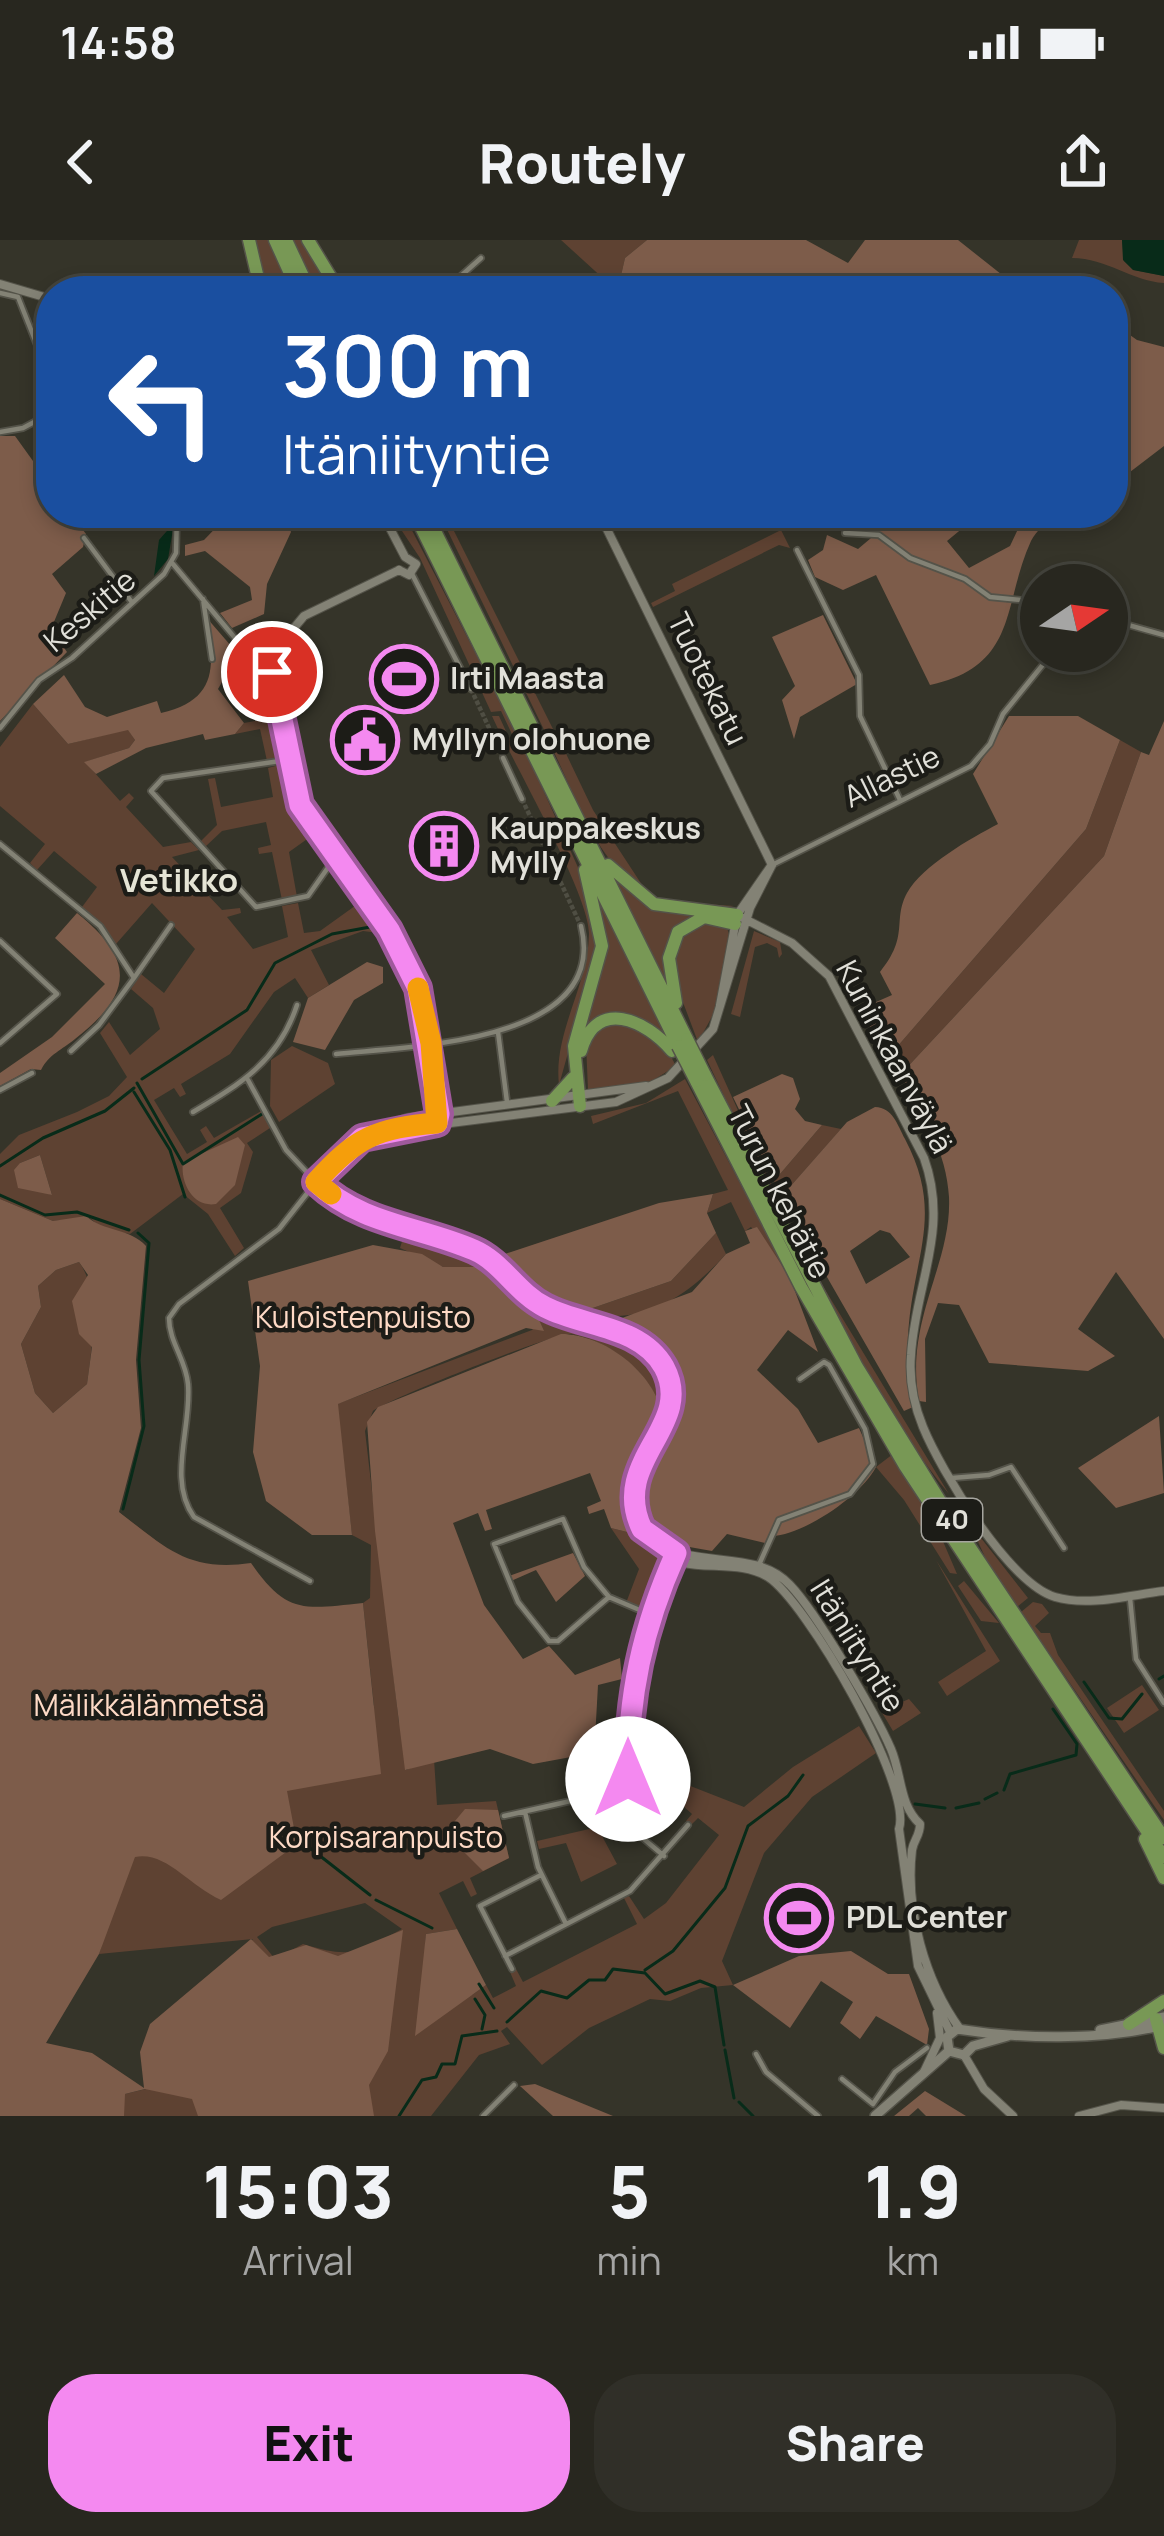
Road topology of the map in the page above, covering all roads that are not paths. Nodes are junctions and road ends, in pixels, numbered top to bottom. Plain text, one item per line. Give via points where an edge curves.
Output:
1 (249, 240) edge
2 (275, 240) edge
3 (286, 240) edge
4 (308, 240) edge
5 (481, 257) dead end
6 (257, 276) edge
7 (291, 276) edge
8 (303, 276) edge
9 (329, 276) edge
10 (460, 276) edge
11 (0, 284) edge
12 (0, 293) edge
13 (36, 295) edge
14 (36, 342) edge
15 (36, 421) edge
16 (0, 432) edge
17 (176, 528) edge
18 (390, 528) edge
19 (422, 528) edge
20 (435, 528) edge
21 (606, 528) edge
22 (845, 533) dead end
23 (84, 538) dead end
24 (796, 550) dead end
25 (405, 556) junction
26 (172, 564) junction
27 (399, 570) junction
28 (412, 574) junction
29 (203, 599) junction
30 (1020, 600) edge
31 (131, 602) junction
32 (1128, 625) edge
33 (1164, 634) edge
34 (212, 659) dead end
35 (272, 665) junction
36 (1037, 672) edge
37 (272, 677) junction
38 (471, 689) tunnel mouth
39 (245, 697) dead end
40 (0, 728) edge
41 (503, 758) tunnel mouth
42 (287, 760) junction
43 (522, 799) tunnel mouth
44 (900, 800) junction
45 (572, 829) junction
46 (589, 840) junction
47 (0, 844) edge
48 (337, 857) junction
49 (772, 865) junction
50 (739, 920) junction
51 (171, 925) dead end
52 (581, 926) tunnel mouth
53 (0, 941) edge
54 (134, 978) junction
55 (297, 1005) dead end
56 (498, 1032) junction
57 (0, 1043) edge
58 (428, 1043) junction
59 (679, 1046) junction
60 (71, 1051) dead end
61 (336, 1054) dead end
62 (32, 1073) dead end
63 (574, 1077) junction
64 (701, 1078) junction
65 (248, 1080) junction
66 (0, 1090) edge
67 (580, 1100) junction
68 (552, 1101) junction
69 (508, 1110) junction
70 (193, 1112) dead end
71 (436, 1117) junction
72 (316, 1182) junction
73 (800, 1378) dead end
74 (952, 1478) junction
75 (1064, 1548) dead end
76 (675, 1556) junction
77 (757, 1569) junction
78 (310, 1582) dead end
79 (1164, 1591) edge
80 (1129, 1595) junction
81 (609, 1597) junction
82 (650, 1614) junction
83 (1164, 1703) edge
84 (628, 1788) junction
85 (1126, 1800) junction
86 (525, 1812) junction
87 (504, 1816) dead end
88 (913, 1818) junction
89 (902, 1821) junction
90 (688, 1825) dead end
91 (1164, 1834) edge
92 (910, 1838) junction
93 (664, 1856) junction
94 (1164, 1857) edge
95 (542, 1875) junction
96 (1164, 1878) edge
97 (566, 1924) junction
98 (505, 1956) junction
99 (512, 1969) dead end
100 (1164, 2001) edge
101 (935, 2006) junction
102 (1161, 2022) edge
103 (1129, 2024) junction
104 (1095, 2032) junction
105 (963, 2035) junction
106 (927, 2048) dead end
107 (1164, 2048) edge
108 (949, 2050) junction
109 (757, 2054) dead end
110 (964, 2055) junction
111 (924, 2073) junction
112 (842, 2079) dead end
113 (888, 2081) junction
114 (514, 2085) dead end
115 (902, 2093) junction
116 (1164, 2108) edge
117 (483, 2116) edge
118 (818, 2116) edge
119 (874, 2116) edge
120 (1013, 2116) edge
121 (1079, 2116) edge

1 - 6 highway
2 - 7 highway
3 - 8 highway
4 - 9 highway
5 - 10 street
11 - 13 street
12 - 14 street via 18,297
15 - 16 street
17 - 26 street, Keskitie
18 - 25 street
19 - 45 highway, Turun kehätie / 40
20 - 46 highway, Turun kehätie / 40
21 - 49 street, Tuotekatu
22 - 30 street via 879,535 990,597
23 - 31 street
24 - 44 street via 859,675 860,716
25 - 27 street
25 - 28 street via 416,562
26 - 29 street
26 - 31 street, Keskitie
27 - 28 street
27 - 35 street via 304,616
28 - 38 street
29 - 34 street
29 - 35 street via 248,653
31 - 40 street, Keskitie via 33,686
32 - 33 street
35 - 37 street
36 - 44 street, Allastie via 971,766
37 - 39 street via 256,681
37 - 42 street
41 - 43 street
42 - 48 street via 300,805
42 - 48 street via 163,778 152,791 256,907 308,896
44 - 49 street, Allastie
45 - 59 highway, Turun kehätie / 40
45 - 63 highway via 602,937 574,1046
46 - 50 highway via 646,900
46 - 59 highway, Turun kehätie / 40
47 - 54 street via 100,926
48 - 58 street via 404,959
49 - 50 street, Allastie
50 - 59 highway via 698,919 673,941
50 - 67 street via 720,1013 691,1059 616,1102
50 - 74 street, Kuninkaanväylä via 792,943 829,976 924,1158 936,1222 912,1383 924,1430
51 - 54 street
52 - 56 street via 580,966 567,995
53 - 57 street via 57,994
54 - 60 street
55 - 65 street via 284,1040
56 - 58 street
56 - 69 street
58 - 61 street
58 - 71 street
59 - 64 highway, Turun kehätie / 40, bridge
59 - 67 highway via 635,1020 603,1022 580,1053
62 - 66 street
63 - 67 highway
63 - 68 highway
64 - 85 highway, Turun kehätie / 40 via 849,1372
64 - 91 highway, Turun kehätie / 40 via 857,1367
65 - 70 street
65 - 72 street via 286,1150
67 - 68 street
67 - 69 street
68 - 69 street
69 - 71 street
71 - 72 street via 362,1138
72 - 76 street via 381,1222 481,1253 543,1306 650,1348 671,1399 634,1480 633,1508 656,1549
72 - 78 street via 279,1229 169,1318 188,1384 181,1480 188,1510
73 - 77 street via 829,1366 865,1429 872,1468 850,1494 779,1520
74 - 75 street via 1011,1467
74 - 80 street, Kuninkaanväylä via 1012,1567 1036,1588 1077,1600
76 - 77 street
76 - 82 street
77 - 88 street, Itäniityntie via 788,1582 825,1638 886,1738
77 - 89 street, Itäniityntie via 787,1594 876,1736
79 - 80 street, Kuninkaanväylä
80 - 83 street via 1136,1659
81 - 81 street via 549,1641 518,1602 494,1544 563,1519 584,1567
81 - 82 street
82 - 84 street via 630,1694
84 - 86 street
84 - 93 street via 632,1829
85 - 94 highway, Turun kehätie / 40
85 - 96 highway
86 - 87 street
86 - 95 street
88 - 89 street
88 - 92 street, Itäniityntie via 921,1828
89 - 92 street, Itäniityntie
90 - 93 street
92 - 101 street via 918,1966
92 - 105 street via 925,1964
93 - 97 street via 630,1891
95 - 97 street
95 - 98 street via 480,1906
97 - 98 street
98 - 99 street
100 - 103 highway
101 - 105 street
101 - 111 street via 940,2034
102 - 103 main road
102 - 104 main road
102 - 107 highway
103 - 104 main road
104 - 105 main road
105 - 108 main road
105 - 110 main road
106 - 113 street
108 - 110 main road
108 - 111 main road
109 - 118 street via 766,2072
110 - 120 street
111 - 115 main road
112 - 113 street via 873,2104
113 - 115 street
114 - 117 street
115 - 119 main road
116 - 121 street via 1121,2105

